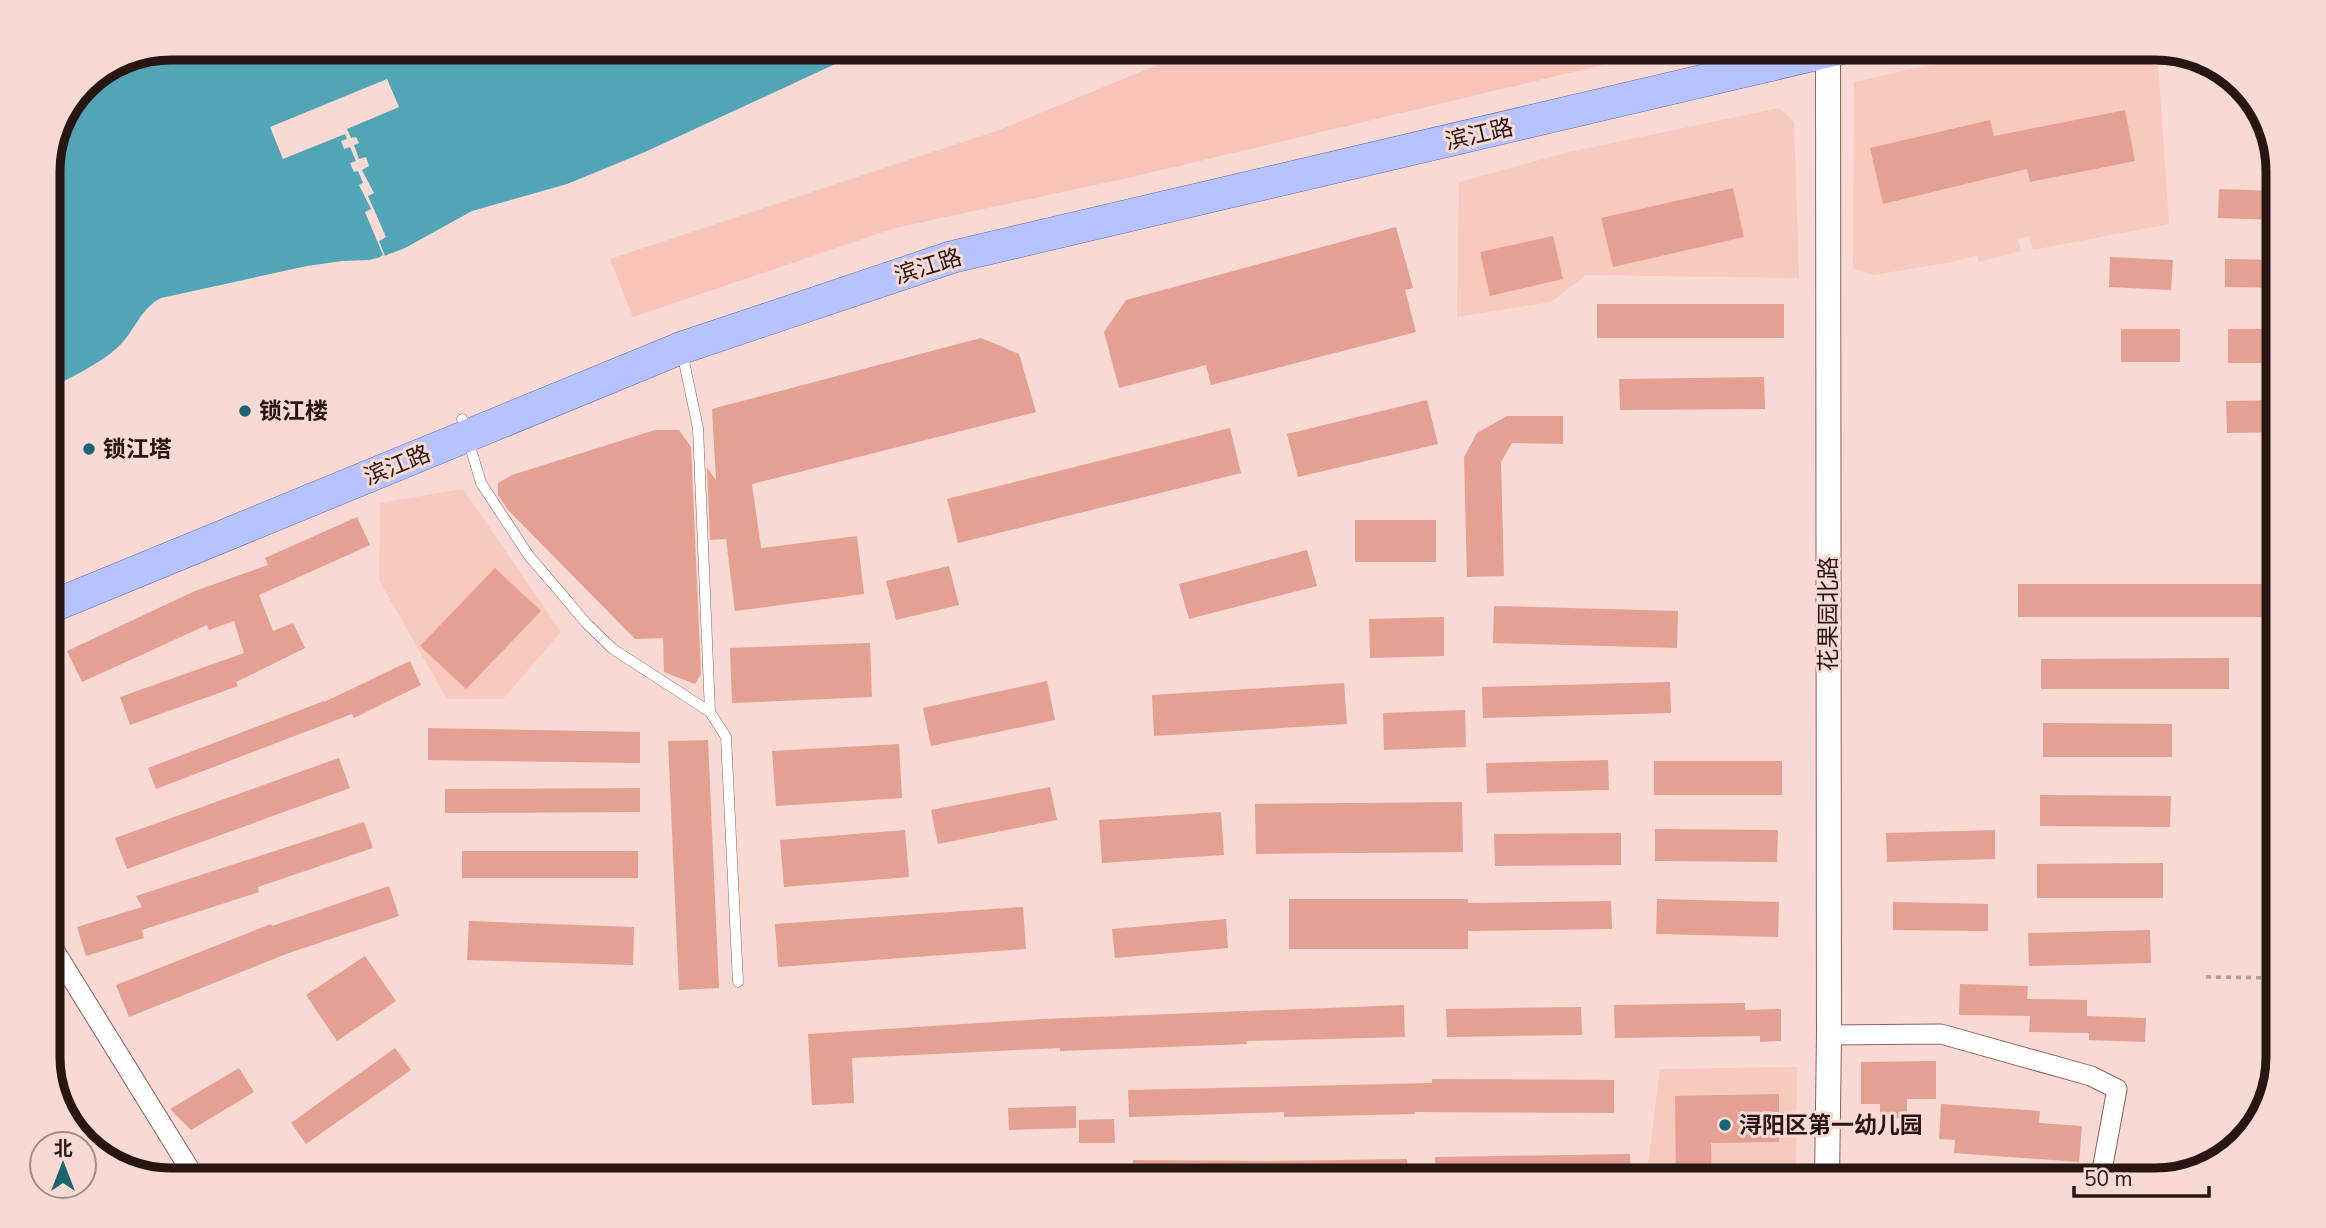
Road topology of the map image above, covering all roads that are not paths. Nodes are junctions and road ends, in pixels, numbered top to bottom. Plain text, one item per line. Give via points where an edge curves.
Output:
1 (1716, 60) edge
2 (1787, 60) edge
3 (1834, 60) edge
4 (681, 348) junction
5 (463, 419) junction
6 (60, 584) edge
7 (60, 603) edge
8 (710, 712) junction
9 (60, 959) edge
10 (738, 982) dead end
11 (1829, 1035) junction
12 (189, 1168) edge
13 (1827, 1168) edge
14 (2102, 1168) edge

1 - 5 main road, 滨江路 via 947,240 675,331
2 - 4 main road, 滨江路 via 952,257
3 - 11 street, 花果园北路
4 - 7 main road, 滨江路
4 - 8 lane via 698,429
5 - 6 main road, 滨江路
5 - 8 lane via 481,483 529,555 586,623 612,649
8 - 10 lane via 726,737
9 - 12 street
11 - 13 street, 花果园北路
11 - 14 street via 1941,1034 2091,1076 2117,1089

